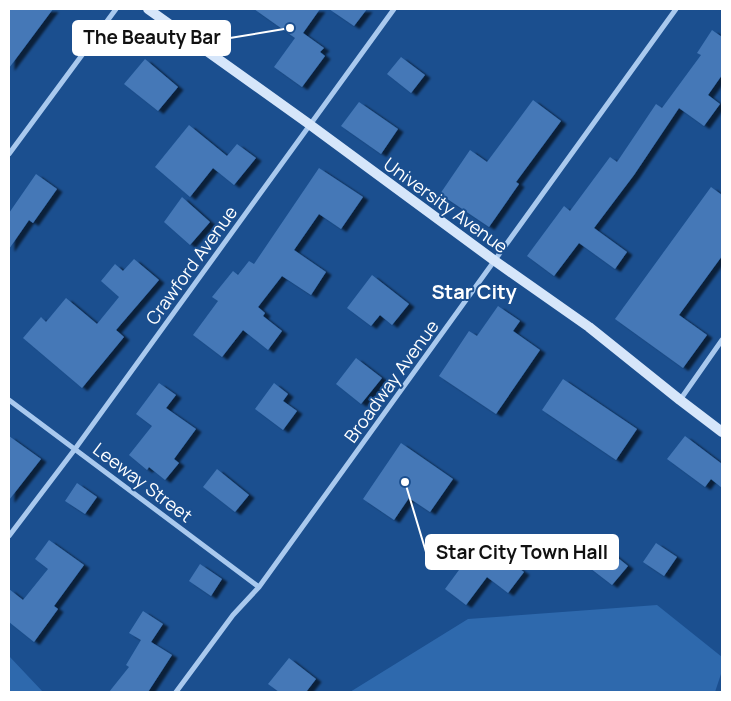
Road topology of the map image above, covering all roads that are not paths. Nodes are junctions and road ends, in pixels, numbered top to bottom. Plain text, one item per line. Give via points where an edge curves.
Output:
1 (116, 9) edge
2 (148, 9) edge
3 (394, 9) edge
4 (676, 9) edge
5 (309, 124) junction
6 (9, 154) edge
7 (495, 261) junction
8 (722, 340) edge
9 (9, 400) edge
10 (680, 400) junction
11 (722, 432) edge
12 (76, 449) junction
13 (9, 536) edge
14 (259, 588) junction
15 (176, 692) edge

1 - 6 street
2 - 5 street, University Avenue
3 - 5 street, Crawford Avenue
4 - 7 street, Broadway Avenue
5 - 7 street, University Avenue
5 - 12 street, Crawford Avenue
7 - 10 street, University Avenue via 590,327
7 - 14 street, Broadway Avenue
8 - 10 street
9 - 12 street, Leeway Street
10 - 11 street, University Avenue
12 - 13 street, Crawford Avenue
12 - 14 street, Leeway Street
14 - 15 street, Broadway Avenue via 233,615

